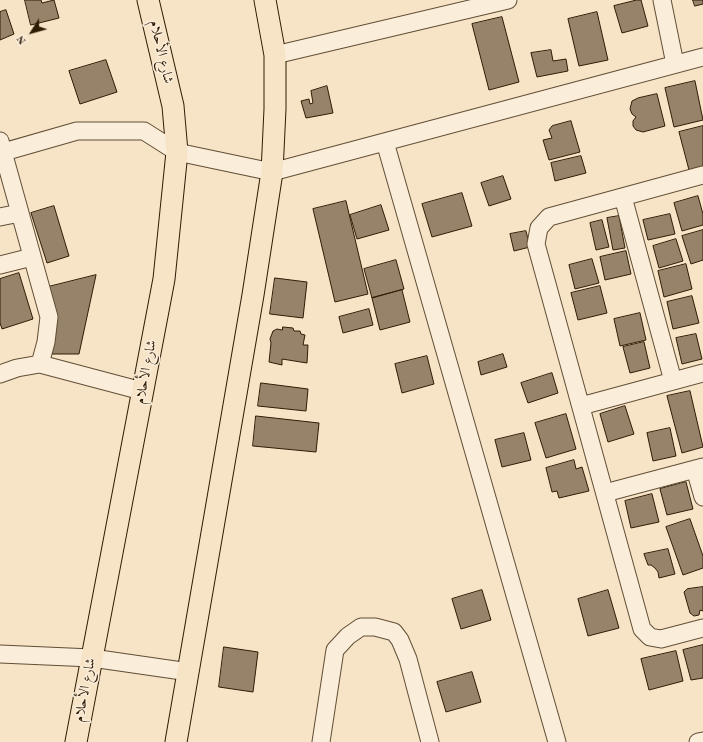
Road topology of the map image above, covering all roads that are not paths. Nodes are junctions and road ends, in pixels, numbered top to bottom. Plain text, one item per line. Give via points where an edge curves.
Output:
1 (148, 0) edge
2 (265, 0) edge
3 (508, 0) edge
4 (662, 0) edge
5 (275, 55) junction
6 (703, 57) edge
7 (675, 64) junction
8 (384, 142) junction
9 (1, 149) edge
10 (177, 152) junction
11 (272, 172) junction
12 (703, 175) edge
13 (623, 197) junction
14 (20, 213) junction
15 (0, 217) edge
16 (32, 257) junction
17 (0, 265) edge
18 (40, 364) junction
19 (703, 373) edge
20 (0, 374) edge
21 (673, 381) junction
22 (142, 391) junction
23 (581, 406) junction
24 (699, 468) edge
25 (605, 493) junction
26 (703, 497) edge
27 (703, 628) edge
28 (0, 654) edge
29 (92, 658) junction
30 (188, 672) junction
31 (703, 741) edge
32 (76, 742) edge
33 (176, 742) edge
34 (321, 742) edge
35 (430, 742) edge
36 (557, 742) edge
37 (698, 742) edge

1 - 10 main road, شارع الأحلام via 173,106
2 - 5 main road
3 - 5 street
4 - 7 street
5 - 11 main road
6 - 7 street
7 - 8 street
8 - 11 street
8 - 36 street
9 - 10 street via 77,130 144,131
9 - 14 street
10 - 11 street
10 - 22 main road, شارع الأحلام via 164,279
11 - 30 main road
12 - 13 street
13 - 21 street
13 - 23 street via 549,217 539,228 536,244
14 - 15 street
14 - 16 street
16 - 17 street
16 - 18 street via 49,317
18 - 20 street
18 - 22 street
19 - 21 street
21 - 23 street
22 - 29 main road, شارع الأحلام
23 - 25 street
24 - 25 street
24 - 26 street
25 - 27 street via 642,629 650,637 661,639
28 - 29 street
29 - 30 street
29 - 32 main road, شارع الأحلام
30 - 33 main road
31 - 37 street
34 - 35 street via 335,650 361,627 375,627 394,632 400,640 408,659

